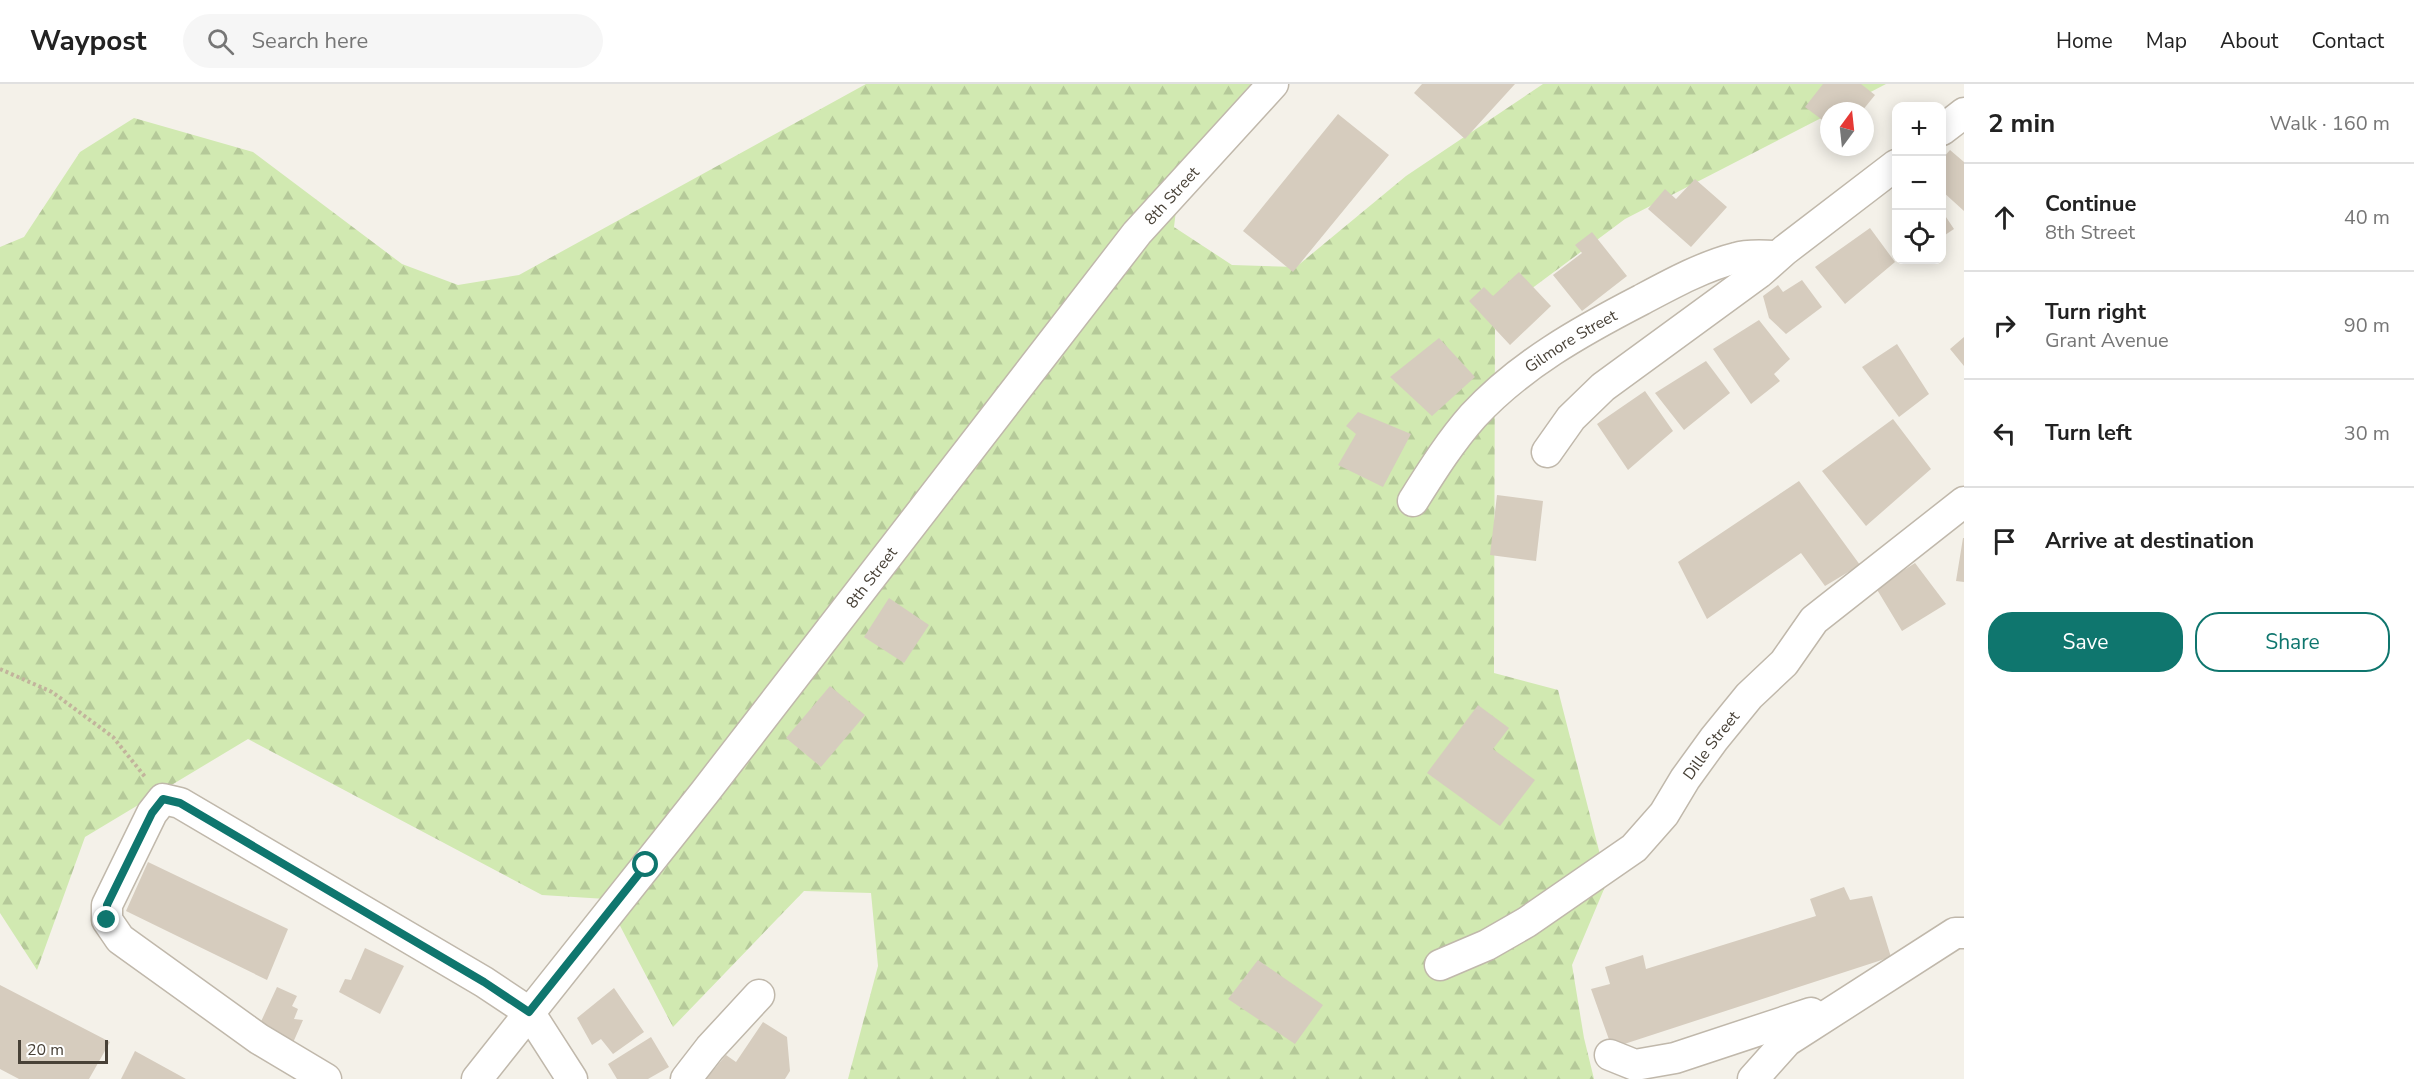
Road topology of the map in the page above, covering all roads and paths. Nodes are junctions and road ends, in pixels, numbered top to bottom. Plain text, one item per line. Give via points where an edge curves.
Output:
1 (1274, 84) edge
2 (1964, 113) edge
3 (1946, 126) edge
4 (1892, 168) edge
5 (1777, 256) junction
6 (1547, 452) dead end
7 (1413, 501) dead end
8 (1964, 502) edge
9 (0, 669) edge
10 (163, 799) junction
11 (1964, 933) edge
12 (1440, 964) dead end
13 (759, 995) dead end
14 (1848, 1001) junction
15 (529, 1012) junction
16 (1610, 1055) dead end
17 (326, 1079) edge
18 (477, 1079) edge
19 (572, 1079) edge
20 (686, 1079) edge
21 (1753, 1079) edge

1 - 15 street, 8th Street via 1137,233 705,792
2 - 3 street
4 - 5 street
5 - 6 street via 1603,387 1571,418
5 - 7 street, Gilmore Street via 1738,257 1702,271 1562,342 1475,414 1448,446
8 - 12 street, Dille Street via 1814,620 1784,663 1749,696 1714,739 1664,814 1634,848 1527,922 1487,945
9 - 10 path via 52,692 113,737
10 - 15 street via 180,803
10 - 17 street via 152,813 107,905 107,920 120,939 259,1039
11 - 14 street via 1955,933
13 - 20 street
14 - 16 street via 1675,1058 1635,1065
14 - 21 street via 1787,1041
15 - 18 street, 8th Street
15 - 19 street

